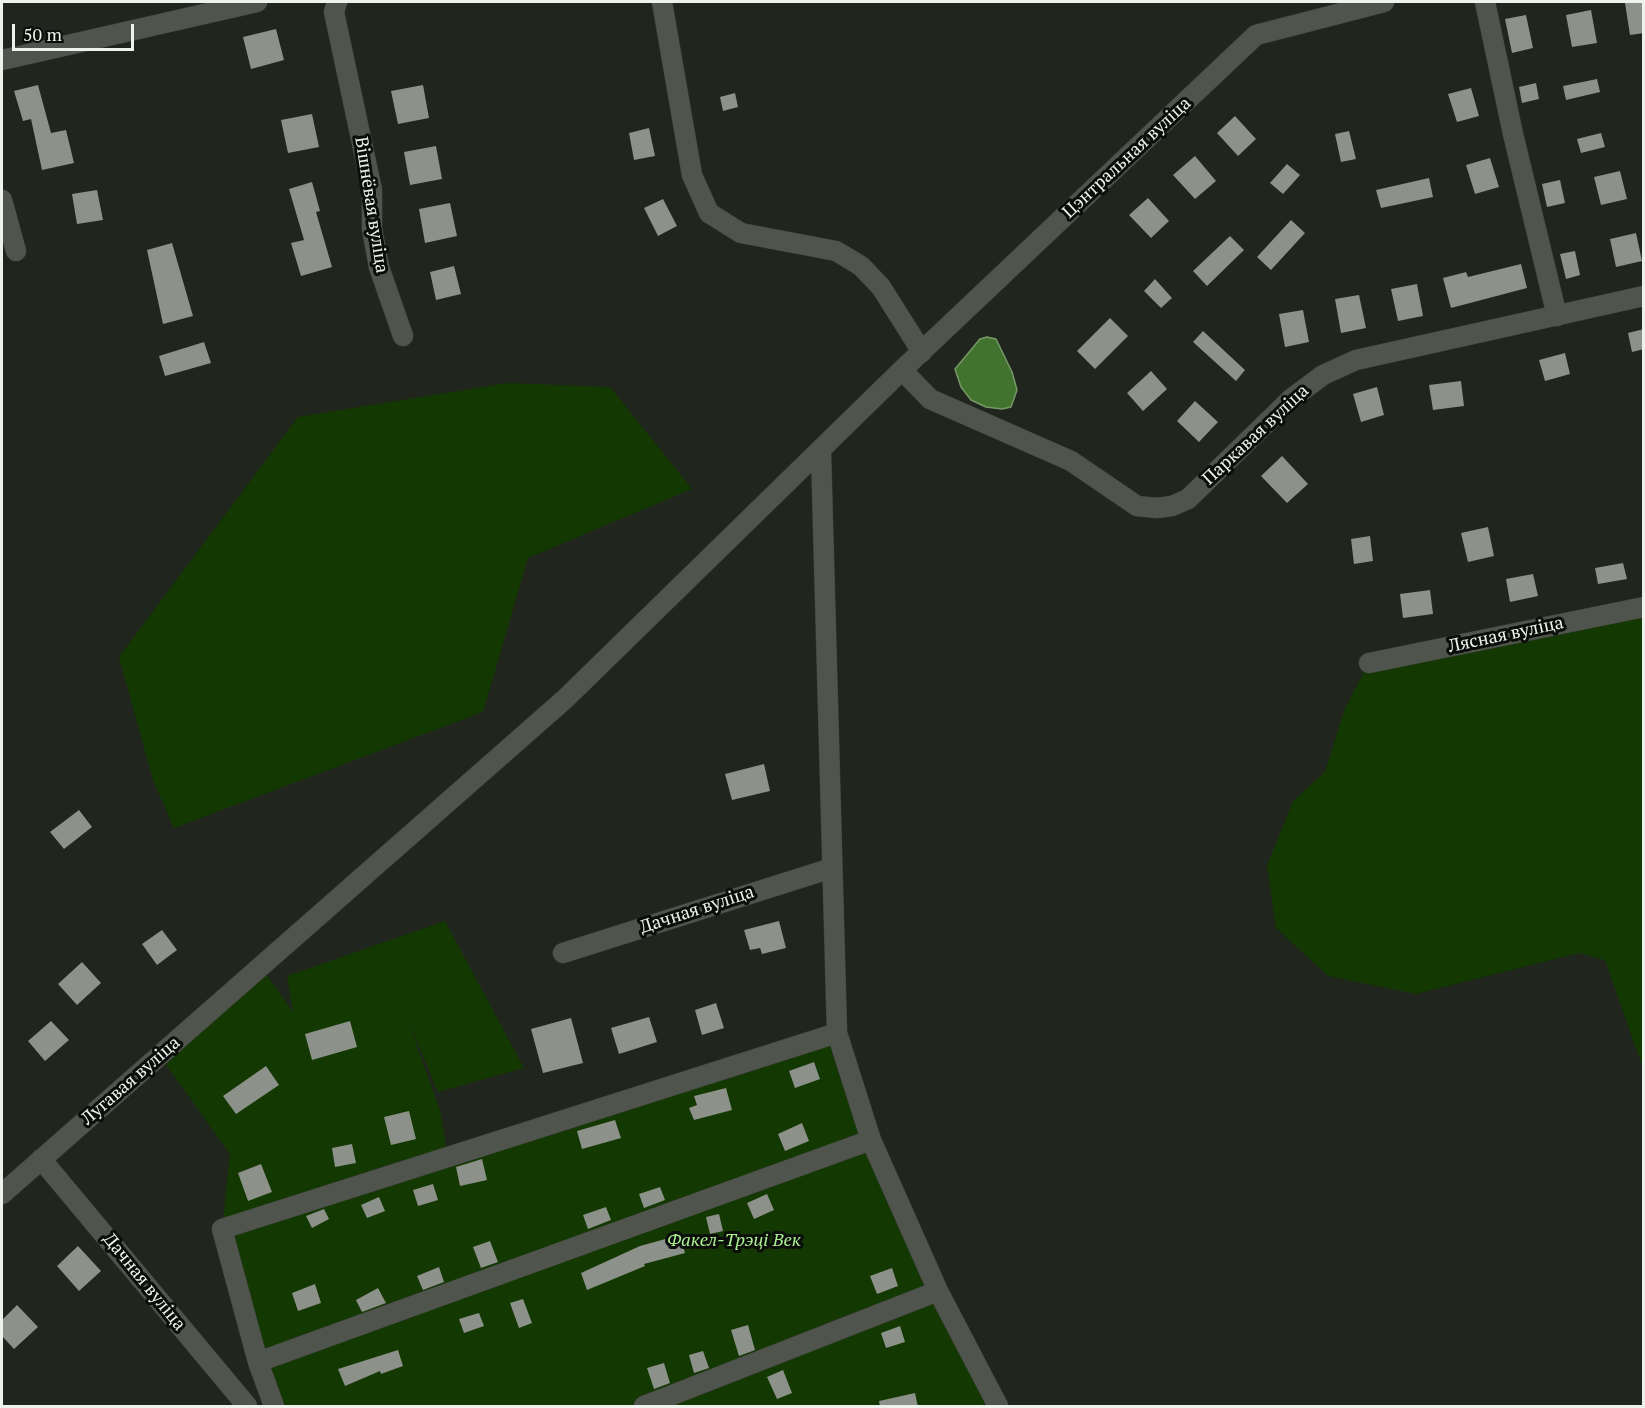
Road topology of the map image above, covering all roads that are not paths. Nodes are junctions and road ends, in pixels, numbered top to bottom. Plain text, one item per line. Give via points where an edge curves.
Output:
1 (257, 2) edge
2 (337, 2) edge
3 (663, 2) edge
4 (1384, 2) edge
5 (1485, 2) edge
6 (2, 60) edge
7 (2, 200) edge
8 (16, 250) dead end
9 (1644, 296) edge
10 (1557, 316) junction
11 (403, 336) dead end
12 (922, 352) junction
13 (902, 370) junction
14 (821, 452) junction
15 (1644, 607) edge
16 (1369, 663) dead end
17 (832, 868) junction
18 (563, 953) dead end
19 (837, 1033) junction
20 (871, 1140) junction
21 (42, 1159) junction
22 (2, 1194) edge
23 (938, 1291) junction
24 (258, 1362) junction
25 (247, 1407) edge
26 (274, 1407) edge
27 (644, 1407) edge
28 (998, 1407) edge

1 - 6 street
2 - 11 street, Вішнёвая вуліца via 334,12 372,190 372,229 379,267
3 - 12 street via 692,176 709,213 741,233 836,250 861,266 881,287
4 - 12 street, Цэнтральная вуліца via 1256,35
5 - 10 street
7 - 8 street
9 - 10 street, Паркавая вуліца
10 - 13 street, Паркавая вуліца via 1356,360 1323,375 1291,399 1188,499 1157,508 1137,506 1071,461 930,399
12 - 13 street, Цэнтральная вуліца
13 - 14 street, Цэнтральная вуліца
14 - 17 street
14 - 21 street, Лугавая вуліца via 565,699
15 - 16 street, Лясная вуліца
17 - 18 street, Дачная вуліца
17 - 19 street
19 - 20 street
19 - 24 street via 222,1229
20 - 23 street
20 - 24 street
21 - 22 street, Лугавая вуліца
21 - 25 street, Дачная вуліца
23 - 27 street
23 - 28 street
24 - 26 street

